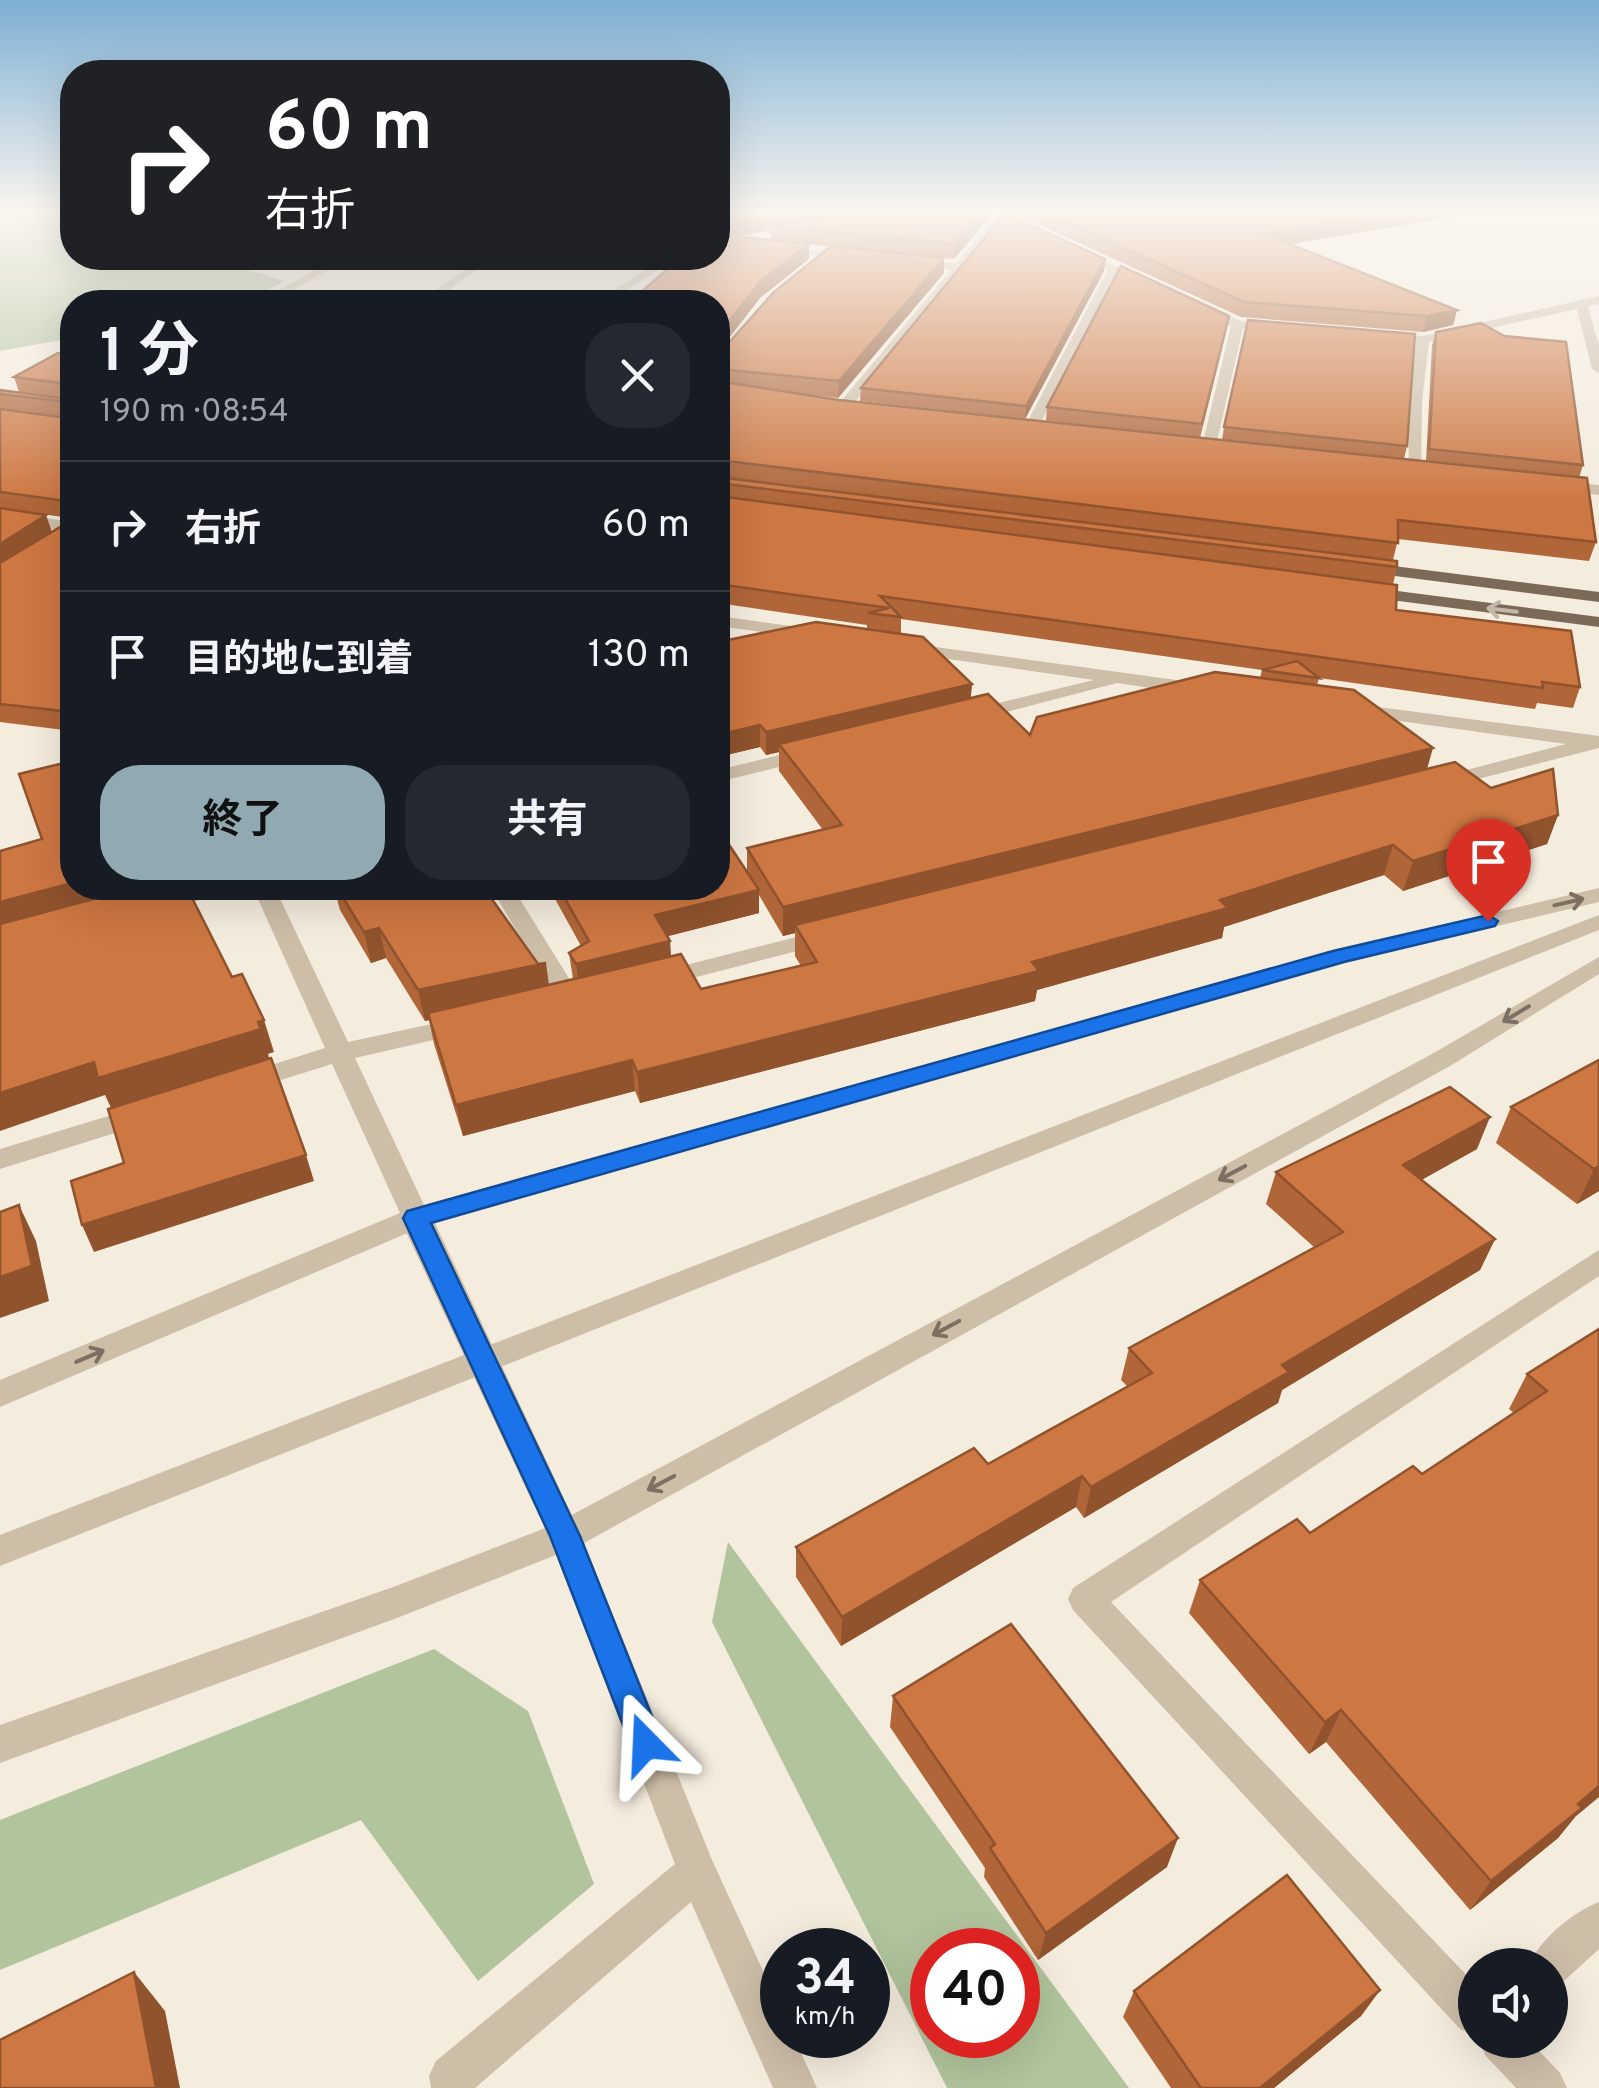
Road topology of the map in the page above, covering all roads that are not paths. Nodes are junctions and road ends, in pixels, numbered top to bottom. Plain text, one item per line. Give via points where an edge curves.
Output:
1 (926, 308) edge
2 (1093, 308) edge
3 (1204, 308) edge
4 (1558, 308) edge
5 (1583, 308) edge
6 (1238, 324) junction
7 (1294, 329) edge
8 (1368, 335) edge
9 (1423, 340) junction
10 (1597, 347) edge
11 (1599, 370) edge
12 (824, 408) edge
13 (841, 410) junction
14 (860, 412) edge
15 (1011, 428) edge
16 (1030, 430) junction
17 (1050, 432) edge
18 (1188, 448) edge
19 (1208, 450) junction
20 (1226, 452) edge
21 (1396, 471) edge
22 (1414, 473) junction
23 (1433, 474) edge
24 (1544, 485) edge
25 (1599, 490) edge
26 (0, 516) edge
27 (60, 531) edge
28 (1344, 565) edge
29 (1343, 589) edge
30 (1599, 597) edge
31 (730, 622) edge
32 (749, 625) junction
33 (1598, 626) edge
34 (730, 629) edge
35 (828, 636) edge
36 (887, 645) edge
37 (1124, 679) junction
38 (1223, 692) edge
39 (1341, 708) edge
40 (950, 720) edge
41 (1599, 743) edge
42 (834, 748) edge
43 (730, 773) edge
44 (1408, 790) edge
45 (1599, 895) edge
46 (174, 900) edge
47 (270, 900) edge
48 (509, 900) edge
49 (127, 913) edge
50 (1599, 922) edge
51 (857, 928) edge
52 (1599, 964) edge
53 (628, 986) edge
54 (571, 1001) edge
55 (494, 1018) edge
56 (342, 1052) junction
57 (228, 1088) edge
58 (171, 1106) edge
59 (0, 1159) edge
60 (416, 1218) junction
61 (1599, 1262) edge
62 (0, 1394) edge
63 (565, 1536) junction
64 (0, 1551) edge
65 (0, 1744) edge
66 (696, 1871) junction
67 (1599, 1922) edge
68 (1568, 1949) edge
69 (1458, 1996) edge
70 (1517, 2058) edge
71 (454, 2088) edge
72 (795, 2088) edge
73 (1545, 2088) edge

1 - 13 street
2 - 16 street
3 - 6 street
4 - 9 street
5 - 10 street
6 - 7 street
6 - 19 street
8 - 9 street
9 - 22 street
10 - 11 street
12 - 13 street
13 - 14 street
15 - 16 street
16 - 17 street
18 - 19 street
19 - 20 street
21 - 22 street
22 - 23 street
24 - 25 street
26 - 27 street
28 - 30 main road
33 -> 29 main road
31 - 32 street
32 - 34 street
32 - 35 street
36 - 37 street
37 - 38 street
37 - 40 street
39 - 41 street
41 - 44 street
42 - 43 street
60 -> 45 street via 1340,956
46 - 49 street
47 - 56 street
48 - 54 street
50 - 64 street
51 - 53 street
52 -> 63 street via 1441,1060
55 - 56 street
56 - 57 street
56 - 60 street
58 - 59 street
62 -> 60 street
60 - 63 street, bridge
61 - 69 street via 1085,1599
63 - 65 street
63 - 66 street
66 - 71 street via 451,2076
66 - 72 street
67 - 68 street
70 - 73 street

